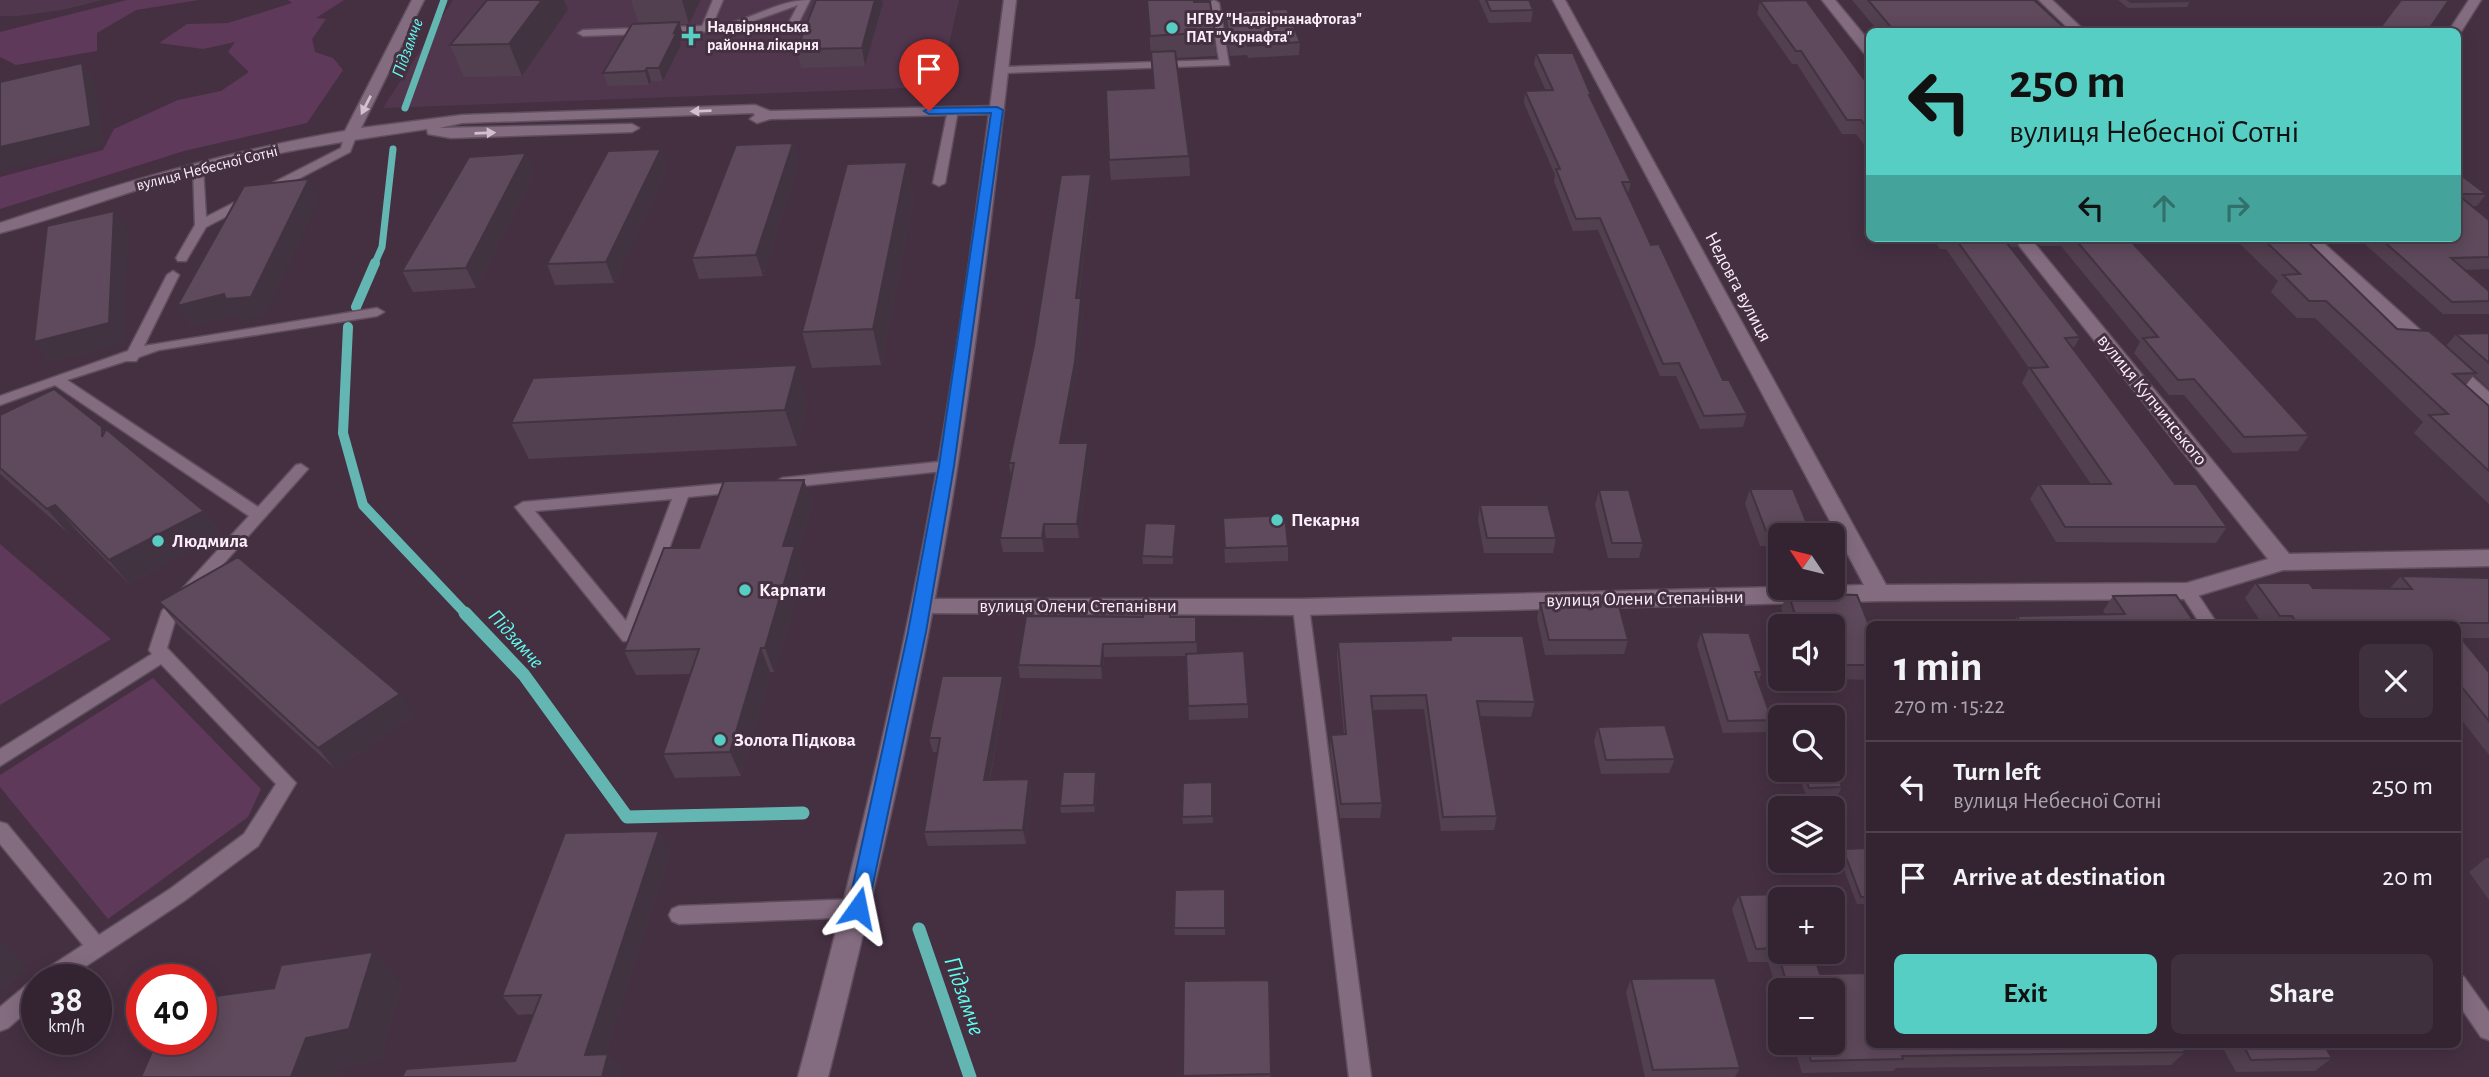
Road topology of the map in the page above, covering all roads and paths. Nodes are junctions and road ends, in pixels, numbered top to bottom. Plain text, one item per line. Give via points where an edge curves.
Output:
1 (418, 0) edge
2 (718, 0) edge
3 (1010, 0) edge
4 (1559, 0) edge
5 (1828, 0) edge
6 (2045, 0) edge
7 (2475, 0) edge
8 (803, 3) edge
9 (1214, 3) dead end
10 (791, 28) dead end
11 (2076, 28) edge
12 (2457, 28) edge
13 (706, 29) junction
14 (583, 33) dead end
15 (1866, 46) edge
16 (1004, 70) junction
17 (953, 110) junction
18 (997, 110) junction
19 (351, 134) junction
20 (197, 167) junction
21 (939, 183) dead end
22 (201, 225) junction
23 (0, 228) edge
24 (2024, 242) edge
25 (2312, 242) edge
26 (181, 258) dead end
27 (173, 275) dead end
28 (376, 312) dead end
29 (132, 356) junction
30 (56, 379) junction
31 (0, 401) edge
32 (2489, 402) edge
33 (947, 466) junction
34 (302, 469) dead end
35 (682, 492) junction
36 (260, 516) junction
37 (2489, 558) edge
38 (2283, 562) junction
39 (2187, 591) junction
40 (1880, 593) junction
41 (922, 607) junction
42 (1301, 607) junction
43 (2207, 621) edge
44 (163, 655) junction
45 (0, 758) edge
46 (0, 830) edge
47 (858, 908) junction
48 (679, 915) dead end
49 (96, 946) junction
50 (70, 964) edge
51 (2461, 990) edge
52 (21, 1003) edge
53 (0, 1021) edge
54 (2489, 1030) edge
55 (813, 1077) edge
56 (1360, 1077) edge

1 -> 19 street
2 - 13 lane
3 - 16 street
4 - 40 street, Недовга вулиця
5 - 15 street
6 - 11 street
7 - 12 street
8 - 10 lane
8 - 13 lane via 726,28
9 - 16 lane via 1225,63
13 - 14 lane
16 - 18 street
17 - 18 street, вулиця Небесної Сотні
17 - 19 street, вулиця Небесної Сотні via 768,115 743,124 451,134 418,128
17 - 21 lane
18 - 33 street
19 - 20 street, вулиця Небесної Сотні
19 - 22 lane via 346,150
20 - 22 lane
20 - 23 street, вулиця Небесної Сотні
22 - 26 lane
24 - 38 street, вулиця Купчинського
25 - 32 street
27 - 29 lane
28 - 29 lane via 157,346
29 - 30 lane
30 - 31 lane
30 - 36 lane
33 - 35 lane
33 - 41 street
34 - 36 lane
35 - 35 lane via 603,499 523,507 629,636
36 - 44 lane via 168,615 158,650
37 - 38 street, вулиця Олени Степанівни
38 - 39 street, вулиця Олени Степанівни
39 - 40 street, вулиця Олени Степанівни
39 - 43 lane
40 - 42 street, вулиця Олени Степанівни
41 - 42 street, вулиця Олени Степанівни
41 - 47 street
42 - 56 lane
44 - 45 lane
44 - 49 lane via 287,783 251,840 177,895
46 - 49 lane
47 - 48 lane
47 - 55 street
49 - 50 lane
51 - 54 lane
52 - 53 lane

